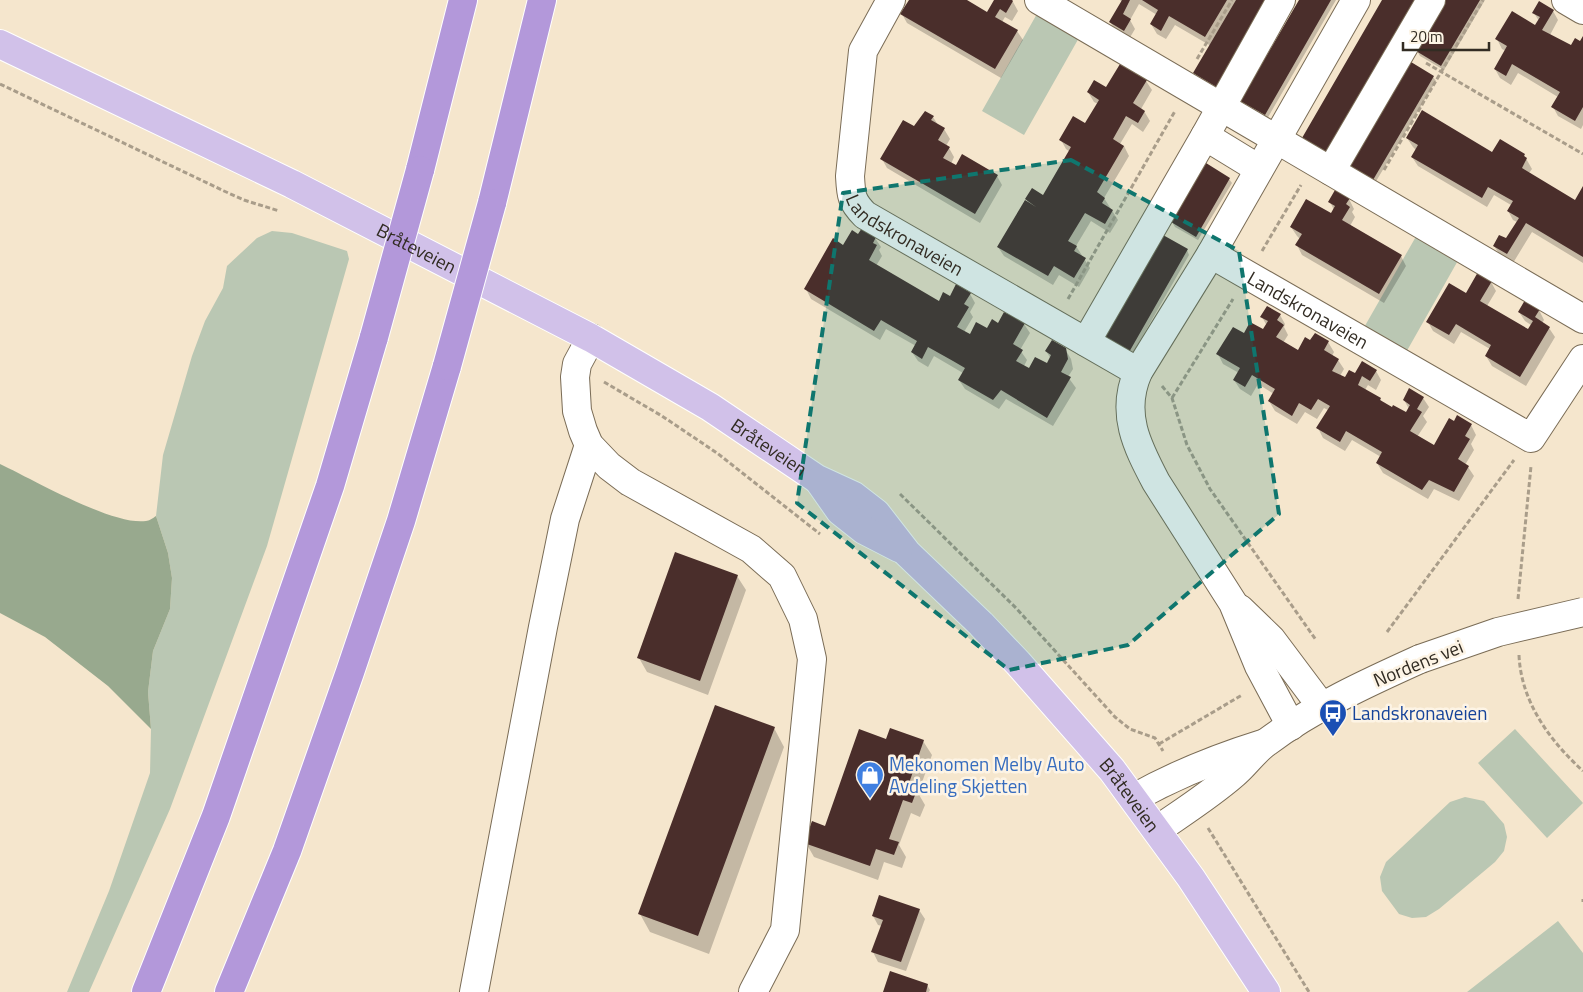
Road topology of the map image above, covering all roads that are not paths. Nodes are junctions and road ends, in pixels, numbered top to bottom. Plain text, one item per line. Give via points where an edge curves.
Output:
1 (463, 0) edge
2 (542, 0) edge
3 (891, 0) edge
4 (1039, 0) edge
5 (1281, 0) edge
6 (1356, 0) edge
7 (1430, 0) edge
8 (1566, 0) edge
9 (1583, 10) edge
10 (0, 44) edge
11 (1221, 107) junction
12 (1205, 136) junction
13 (1276, 138) junction
14 (1259, 169) junction
15 (1331, 171) junction
16 (1211, 254) junction
17 (1583, 319) edge
18 (591, 338) junction
19 (1086, 342) junction
20 (1583, 359) edge
21 (1138, 372) junction
22 (589, 445) junction
23 (1233, 603) junction
24 (1583, 612) edge
25 (1322, 707) junction
26 (1291, 726) junction
27 (1265, 743) junction
28 (1134, 798) junction
29 (1157, 830) junction
30 (146, 992) edge
31 (229, 992) edge
32 (474, 992) edge
33 (753, 992) edge
34 (1266, 992) edge

1 - 30 highway, bridge via 374,337 326,495 223,798
2 - 31 highway, bridge via 492,203 401,521 287,851
3 - 19 street, Landskronaveien via 863,51 850,176 855,204 865,214
4 - 11 street
5 - 11 street
6 - 13 street
7 - 15 street
8 - 9 street
10 - 18 main road, Bråteveien via 292,184
11 - 12 street
11 - 13 street
12 - 14 street
12 - 19 street
13 - 14 street
13 - 15 street
14 - 16 street
15 - 17 street
16 - 20 street, Landskronaveien via 1530,438
16 - 21 street
18 - 22 street via 577,364 575,393 577,411
18 - 28 main road, Bråteveien via 740,426 817,479 854,496 876,513 907,553 1018,663
19 - 21 street, Landskronaveien
21 - 23 street via 1130,412 1138,446 1156,482
22 - 32 street via 565,519
22 - 33 street via 630,482 751,549 782,576 803,619 812,659 785,930
23 - 25 street via 1271,639
23 - 26 street via 1259,666
24 - 25 street, Nordens vei, bridge via 1498,632 1420,659
25 - 26 street, Nordens vei
26 - 27 street, Nordens vei
27 - 28 street, Nordens vei via 1200,765
27 - 29 street, Nordens vei via 1228,779
28 - 29 main road, Bråteveien
29 - 34 main road, Bråteveien

